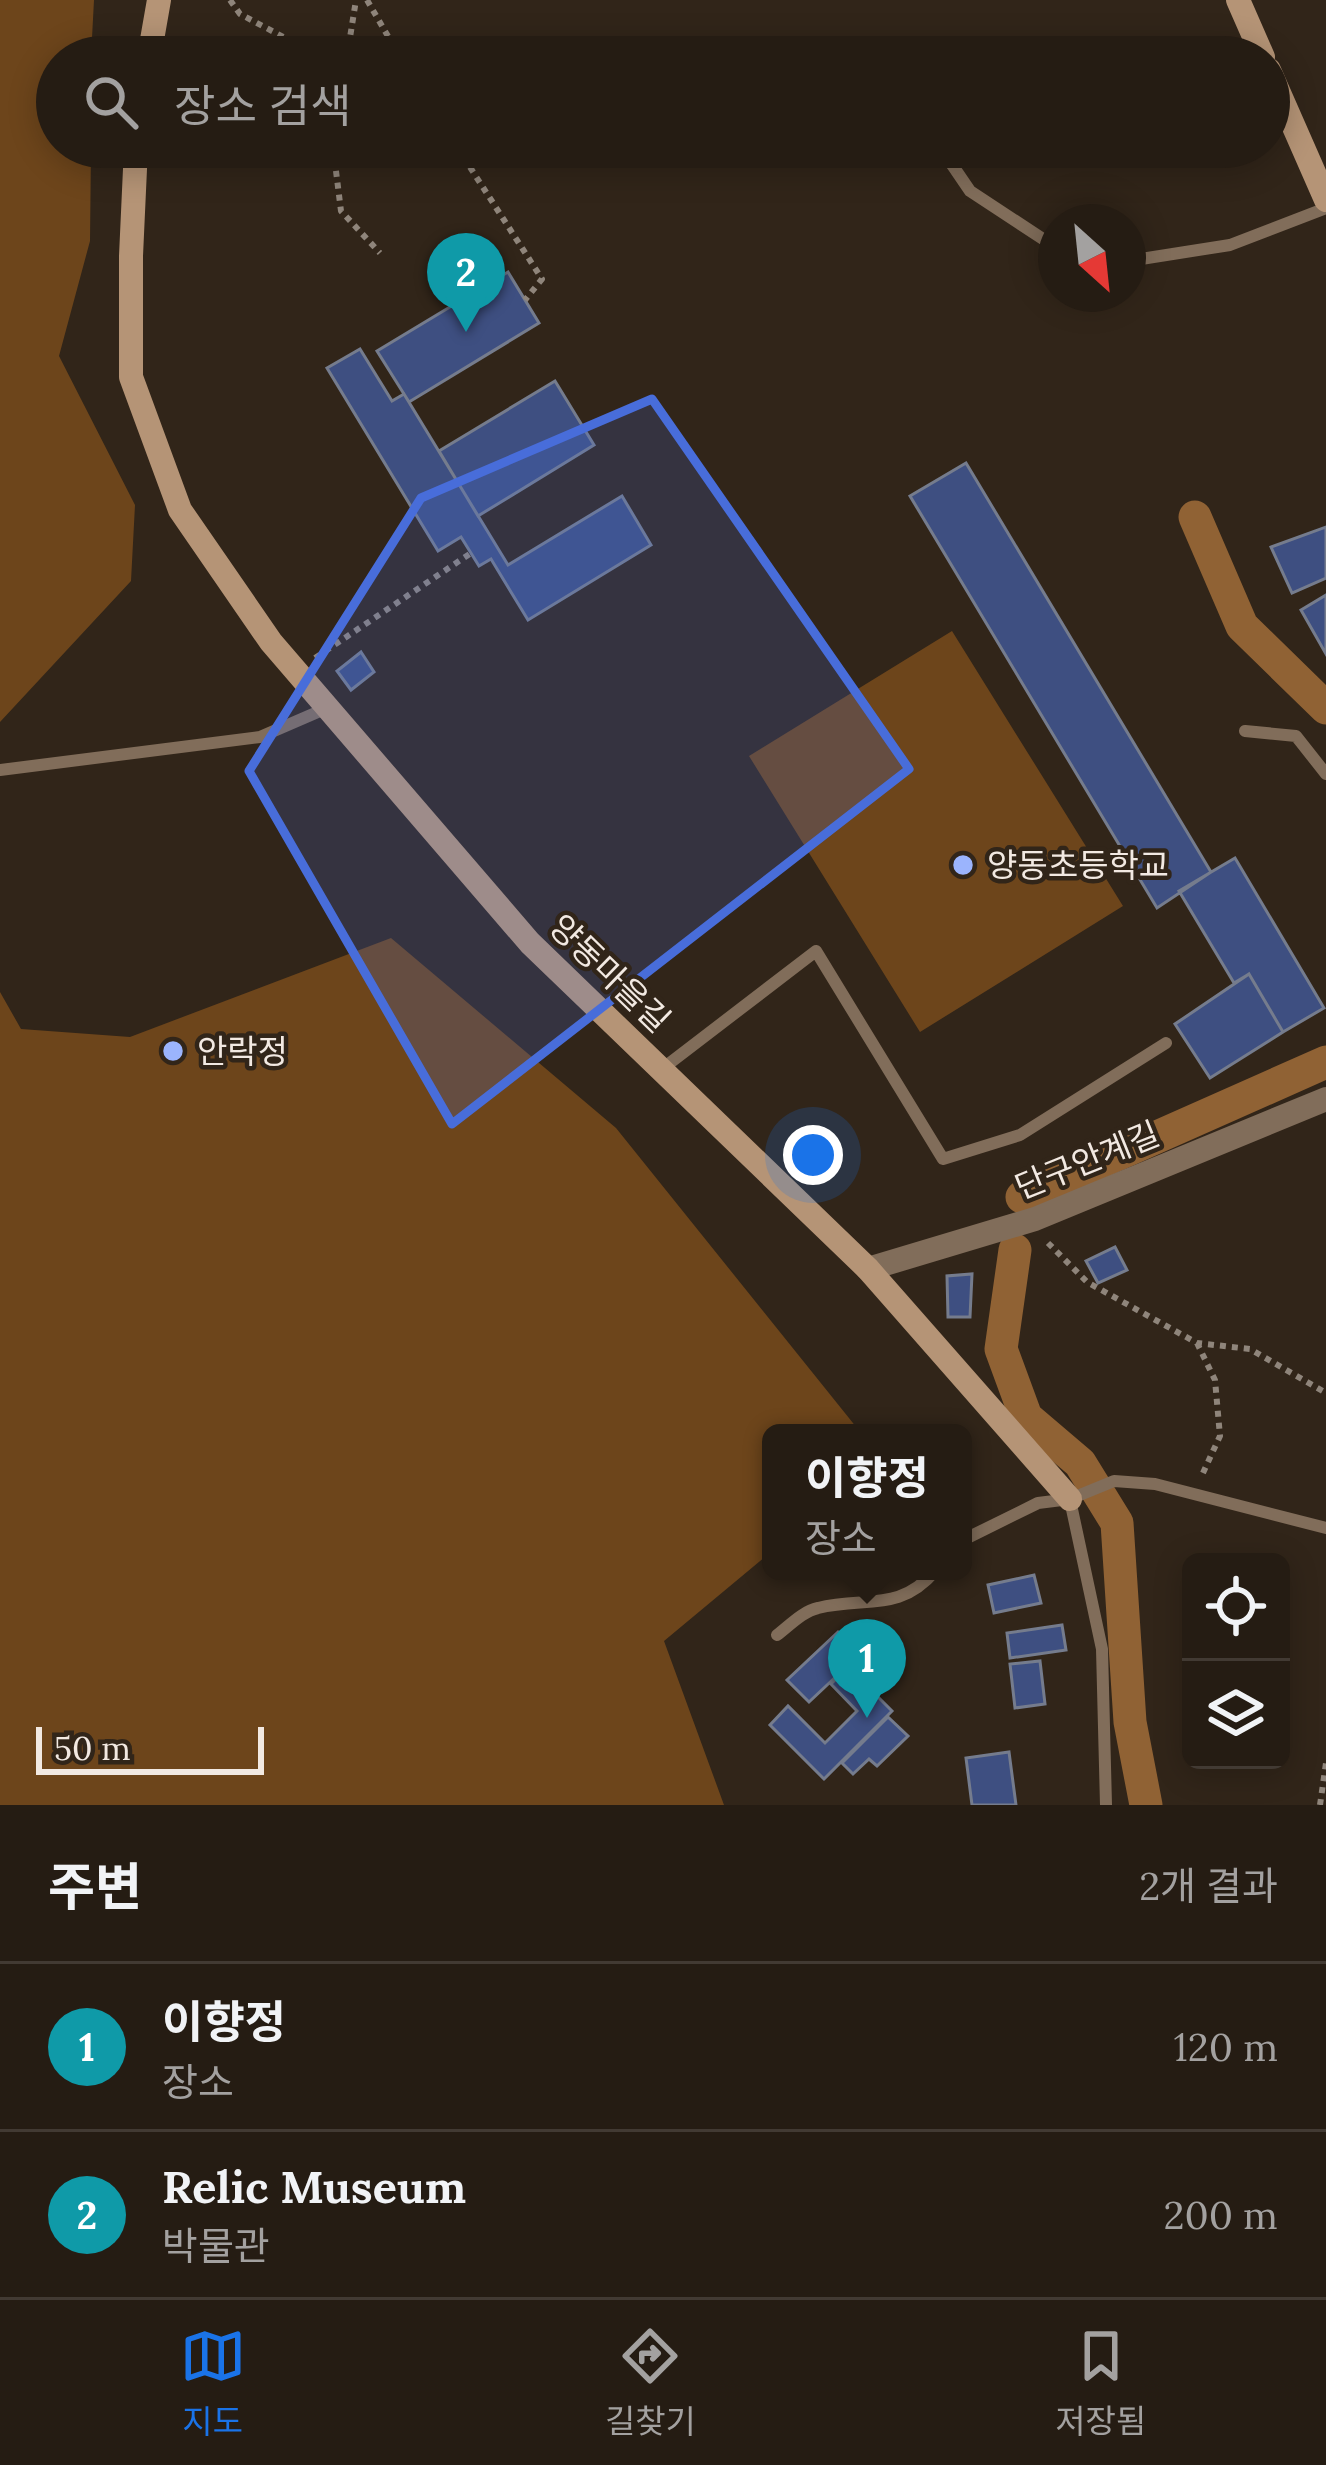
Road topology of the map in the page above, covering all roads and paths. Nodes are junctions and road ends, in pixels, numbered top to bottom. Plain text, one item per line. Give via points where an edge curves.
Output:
1 (159, 0) edge
2 (230, 0) edge
3 (356, 0) edge
4 (367, 0) edge
5 (1238, 0) edge
6 (153, 36) edge
7 (282, 36) edge
8 (348, 36) edge
9 (388, 36) edge
10 (1254, 36) edge
11 (1290, 119) edge
12 (136, 168) edge
13 (336, 168) edge
14 (471, 168) edge
15 (954, 168) edge
16 (1326, 204) edge
17 (1038, 235) edge
18 (380, 253) dead end
19 (1146, 258) edge
20 (525, 300) dead end
21 (471, 553) dead end
22 (312, 660) dead end
23 (328, 707) junction
24 (1245, 731) dead end
25 (0, 770) edge
26 (1326, 774) edge
27 (1166, 1043) dead end
28 (661, 1070) junction
29 (1326, 1099) edge
30 (1035, 1219) junction
31 (868, 1269) junction
32 (1197, 1343) junction
33 (1326, 1393) edge
34 (1194, 1494) junction
35 (1071, 1498) junction
36 (1326, 1528) edge
37 (972, 1536) edge
38 (927, 1580) edge
39 (777, 1635) dead end
40 (1326, 1763) edge
41 (1106, 1805) edge
42 (1320, 1805) edge

1 - 6 street
2 - 7 path
3 - 8 path
4 - 9 path
5 - 10 street
11 - 16 street
12 - 23 street, 양동마을길 via 131,377 180,510
13 - 18 path via 341,211
14 - 20 path via 542,279
15 - 17 lane via 970,191
16 - 19 lane via 1230,245
21 - 22 path
23 - 25 lane via 260,737
23 - 28 street, 양동마을길 via 530,943
24 - 26 lane via 1296,736
27 - 28 lane via 1020,1135 943,1159 816,951
28 - 31 street, 양동마을길
29 - 30 street, 단구안계길
30 - 31 street, 단구안계길
30 - 32 path via 1051,1248 1087,1282
31 - 35 street, 양동마을길
32 - 33 path via 1250,1349
32 - 34 path via 1215,1380 1220,1436
34 - 35 lane via 1114,1481
34 - 36 lane
35 - 37 lane via 1038,1503
35 - 41 lane, 양동마을길 via 1102,1649
38 - 39 lane via 896,1600 812,1608
40 - 42 path

